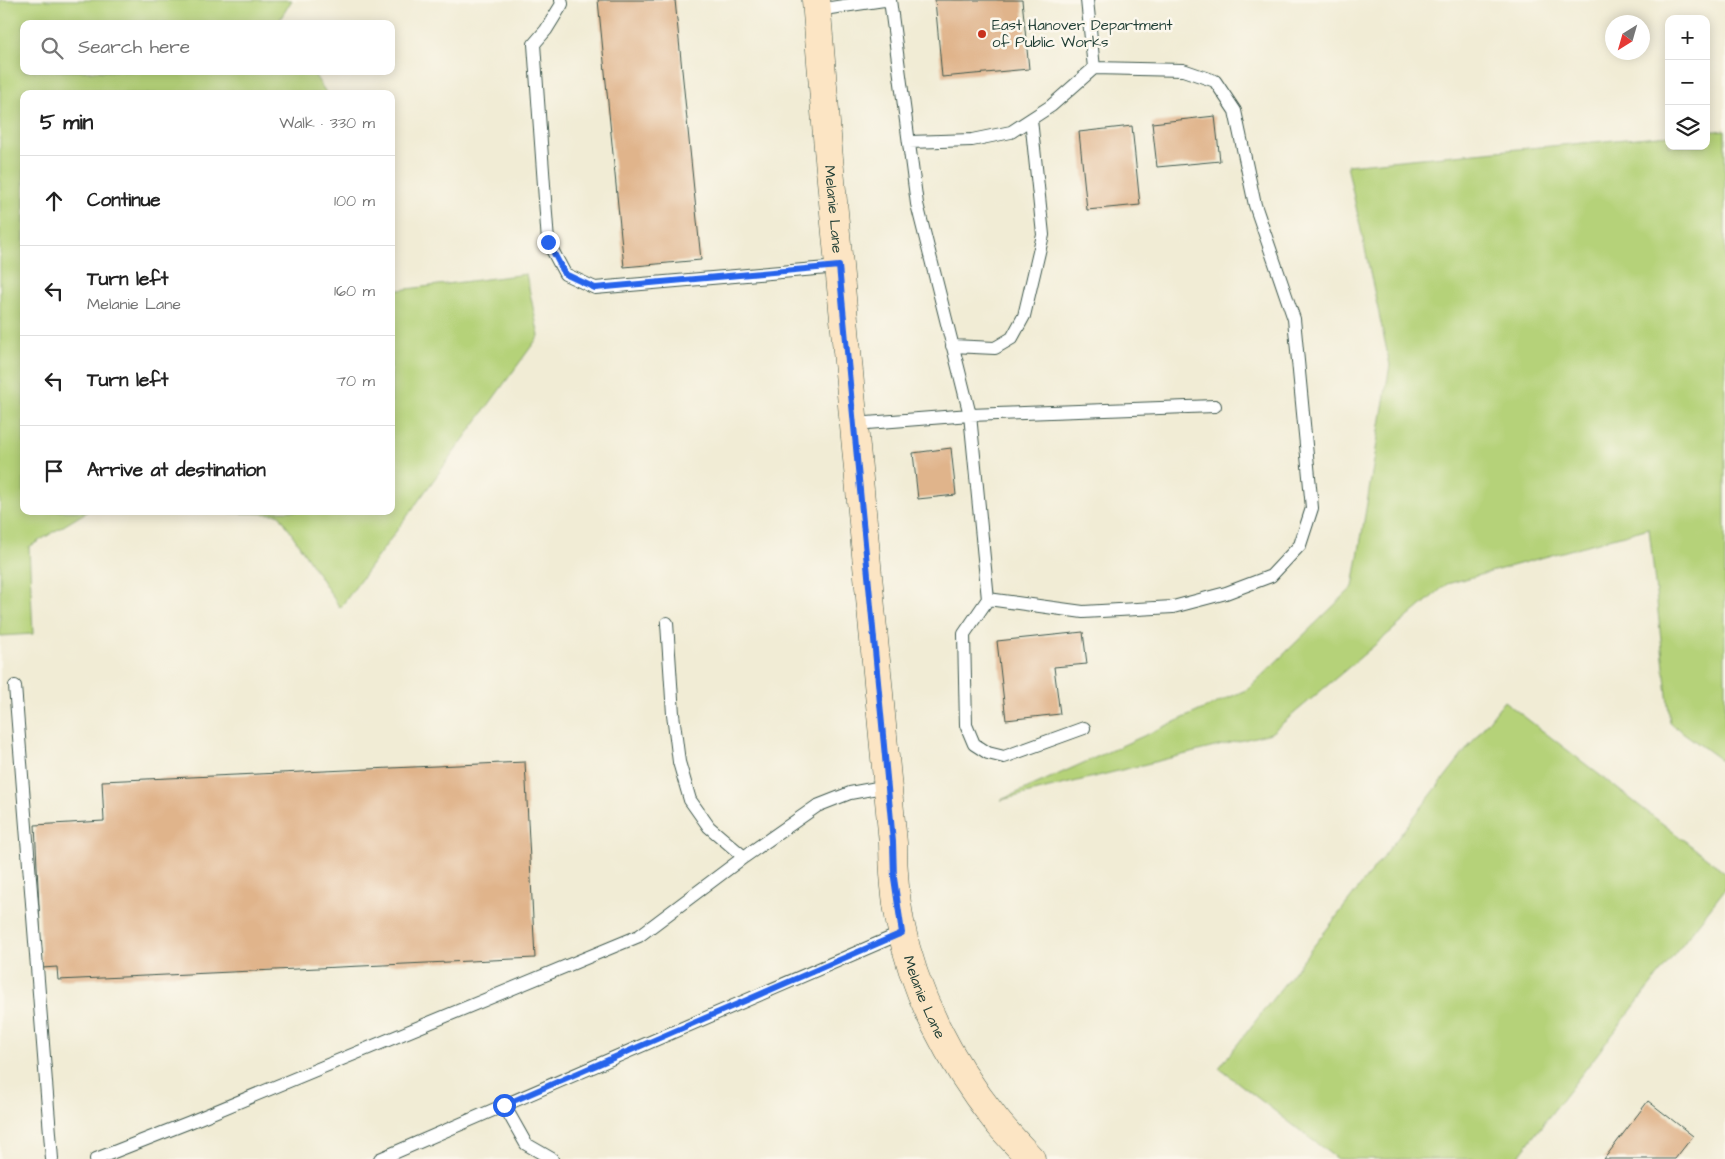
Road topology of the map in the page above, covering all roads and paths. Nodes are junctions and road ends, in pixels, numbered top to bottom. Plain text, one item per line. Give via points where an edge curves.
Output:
1 (562, 0) edge
2 (884, 0) edge
3 (890, 0) edge
4 (1087, 0) edge
5 (817, 5) edge
6 (1094, 68) junction
7 (1031, 119) junction
8 (909, 142) junction
9 (839, 266) junction
10 (952, 346) junction
11 (1215, 406) dead end
12 (970, 415) junction
13 (854, 424) junction
14 (988, 599) junction
15 (667, 623) dead end
16 (15, 686) dead end
17 (1084, 728) dead end
18 (888, 786) junction
19 (744, 856) junction
20 (902, 933) junction
21 (504, 1105) junction
22 (52, 1159) edge
23 (96, 1159) edge
24 (380, 1159) edge
25 (552, 1159) edge
26 (1030, 1159) edge

1 - 9 lane via 546,30 534,44 548,242 565,274 595,288
2 - 5 lane
3 - 8 lane
4 - 6 lane
5 - 9 street, Melanie Lane
6 - 7 lane
6 - 14 lane via 1183,70 1215,81 1235,111 1255,205 1294,319 1312,508 1300,545 1271,576 1226,593 1173,607 1083,612
7 - 8 lane via 1011,132 972,140
7 - 10 lane via 1043,235 1024,316 1012,338 995,348
8 - 10 lane via 917,204
9 - 13 street, Melanie Lane
10 - 12 lane
11 - 12 lane
12 - 13 lane
12 - 14 lane
13 - 18 street, Melanie Lane
14 - 17 lane via 964,634 966,725 974,744 988,753 1004,757
15 - 19 lane via 679,762 690,800 709,827
16 - 22 lane
18 - 19 lane via 850,792 817,806
18 - 20 street, Melanie Lane via 894,878
19 - 23 lane via 639,936
20 - 21 lane
20 - 26 street, Melanie Lane via 913,972 935,1026 995,1120
21 - 24 lane
21 - 25 lane via 526,1144

